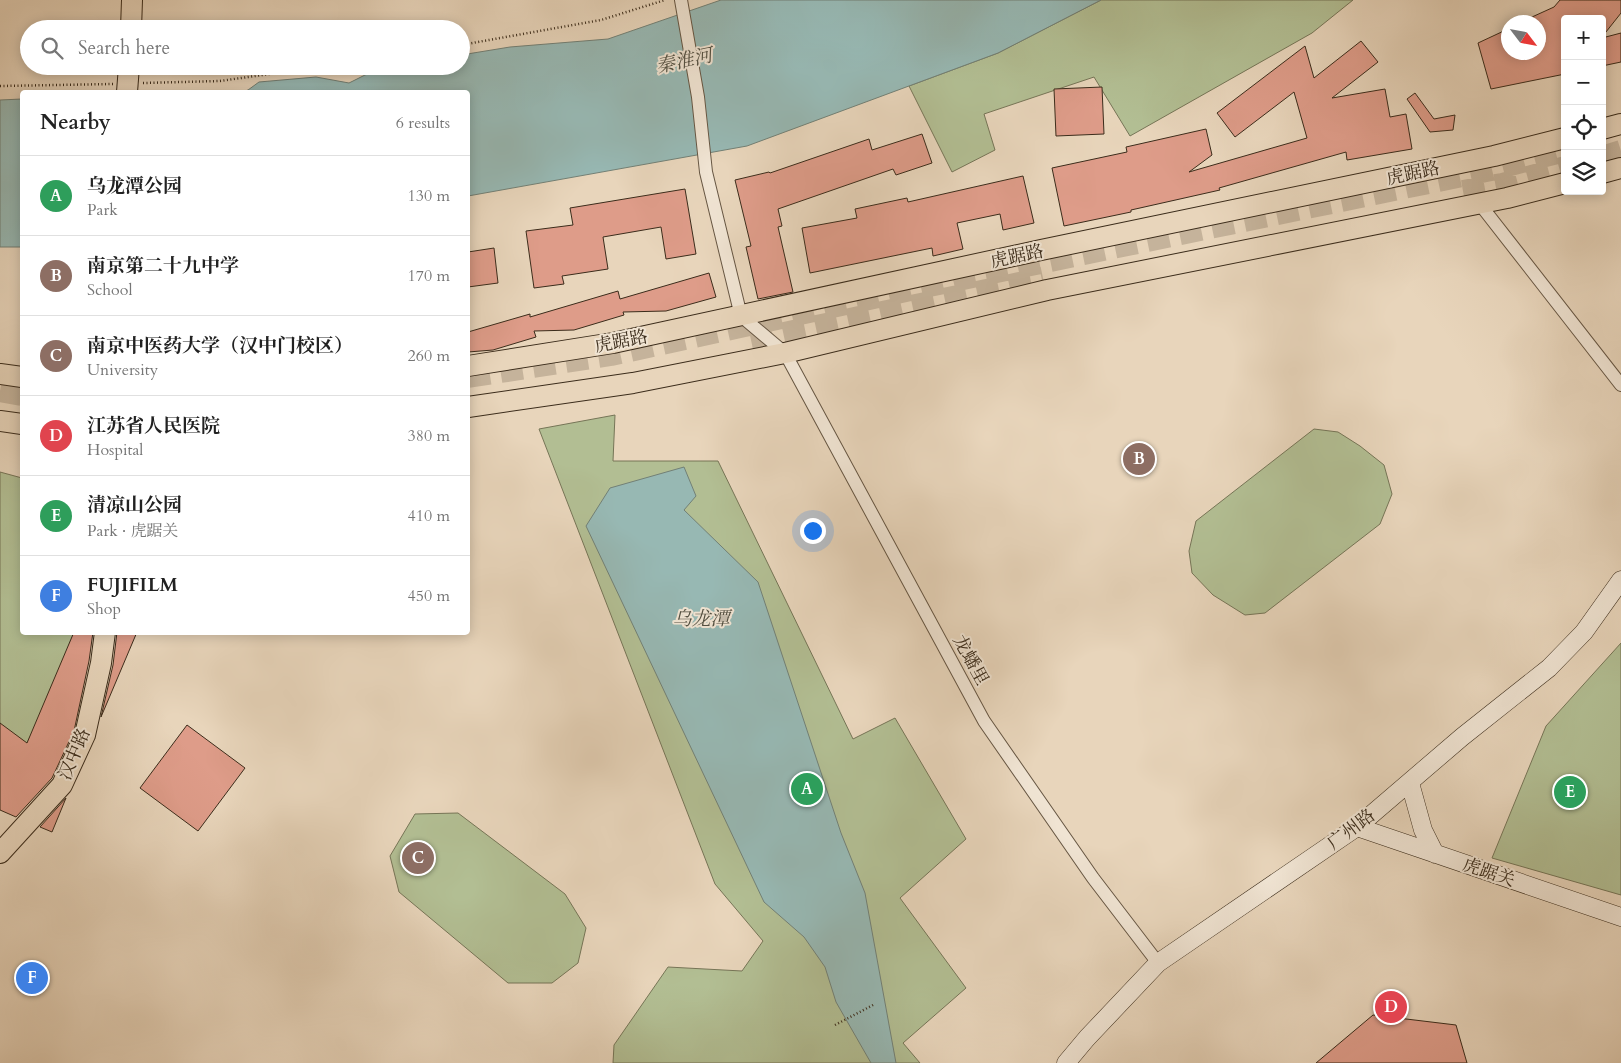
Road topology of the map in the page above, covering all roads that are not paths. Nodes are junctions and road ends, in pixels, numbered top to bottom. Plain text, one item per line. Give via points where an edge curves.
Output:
1 (132, 0) edge
2 (681, 0) edge
3 (131, 20) edge
4 (1621, 124) edge
5 (1606, 128) edge
6 (1561, 139) edge
7 (1621, 168) edge
8 (1606, 172) edge
9 (1561, 183) edge
10 (1479, 203) junction
11 (741, 316) junction
12 (785, 353) junction
13 (470, 366) edge
14 (0, 374) edge
15 (20, 377) edge
16 (1621, 385) edge
17 (470, 407) edge
18 (0, 422) edge
19 (20, 424) edge
20 (1621, 580) edge
21 (105, 635) edge
22 (1410, 783) junction
23 (1357, 827) junction
24 (0, 853) edge
25 (1435, 854) junction
26 (1621, 917) edge
27 (1158, 963) junction
28 (1066, 1063) edge

1 - 3 main road
2 - 11 street via 698,97 706,172
4 - 5 main road
6 - 11 main road, 虎踞路
7 - 8 main road
9 - 10 main road
10 - 12 main road via 1047,290
10 - 16 street
11 - 12 street
11 - 13 main road, 虎踞路 via 613,343
12 - 17 main road via 634,383
12 - 27 street, 龙蟠里 via 984,721 1092,878
14 - 15 main road
18 - 19 main road
20 - 22 main road, 广州路 via 1584,632 1549,668
21 - 24 main road, 汉中路 via 84,736 62,785
22 - 23 main road, 广州路
22 - 25 main road via 1423,830
23 - 25 main road, 虎踞关
23 - 27 main road, 广州路
25 - 26 main road, 虎踞关
27 - 28 main road, 广州路

